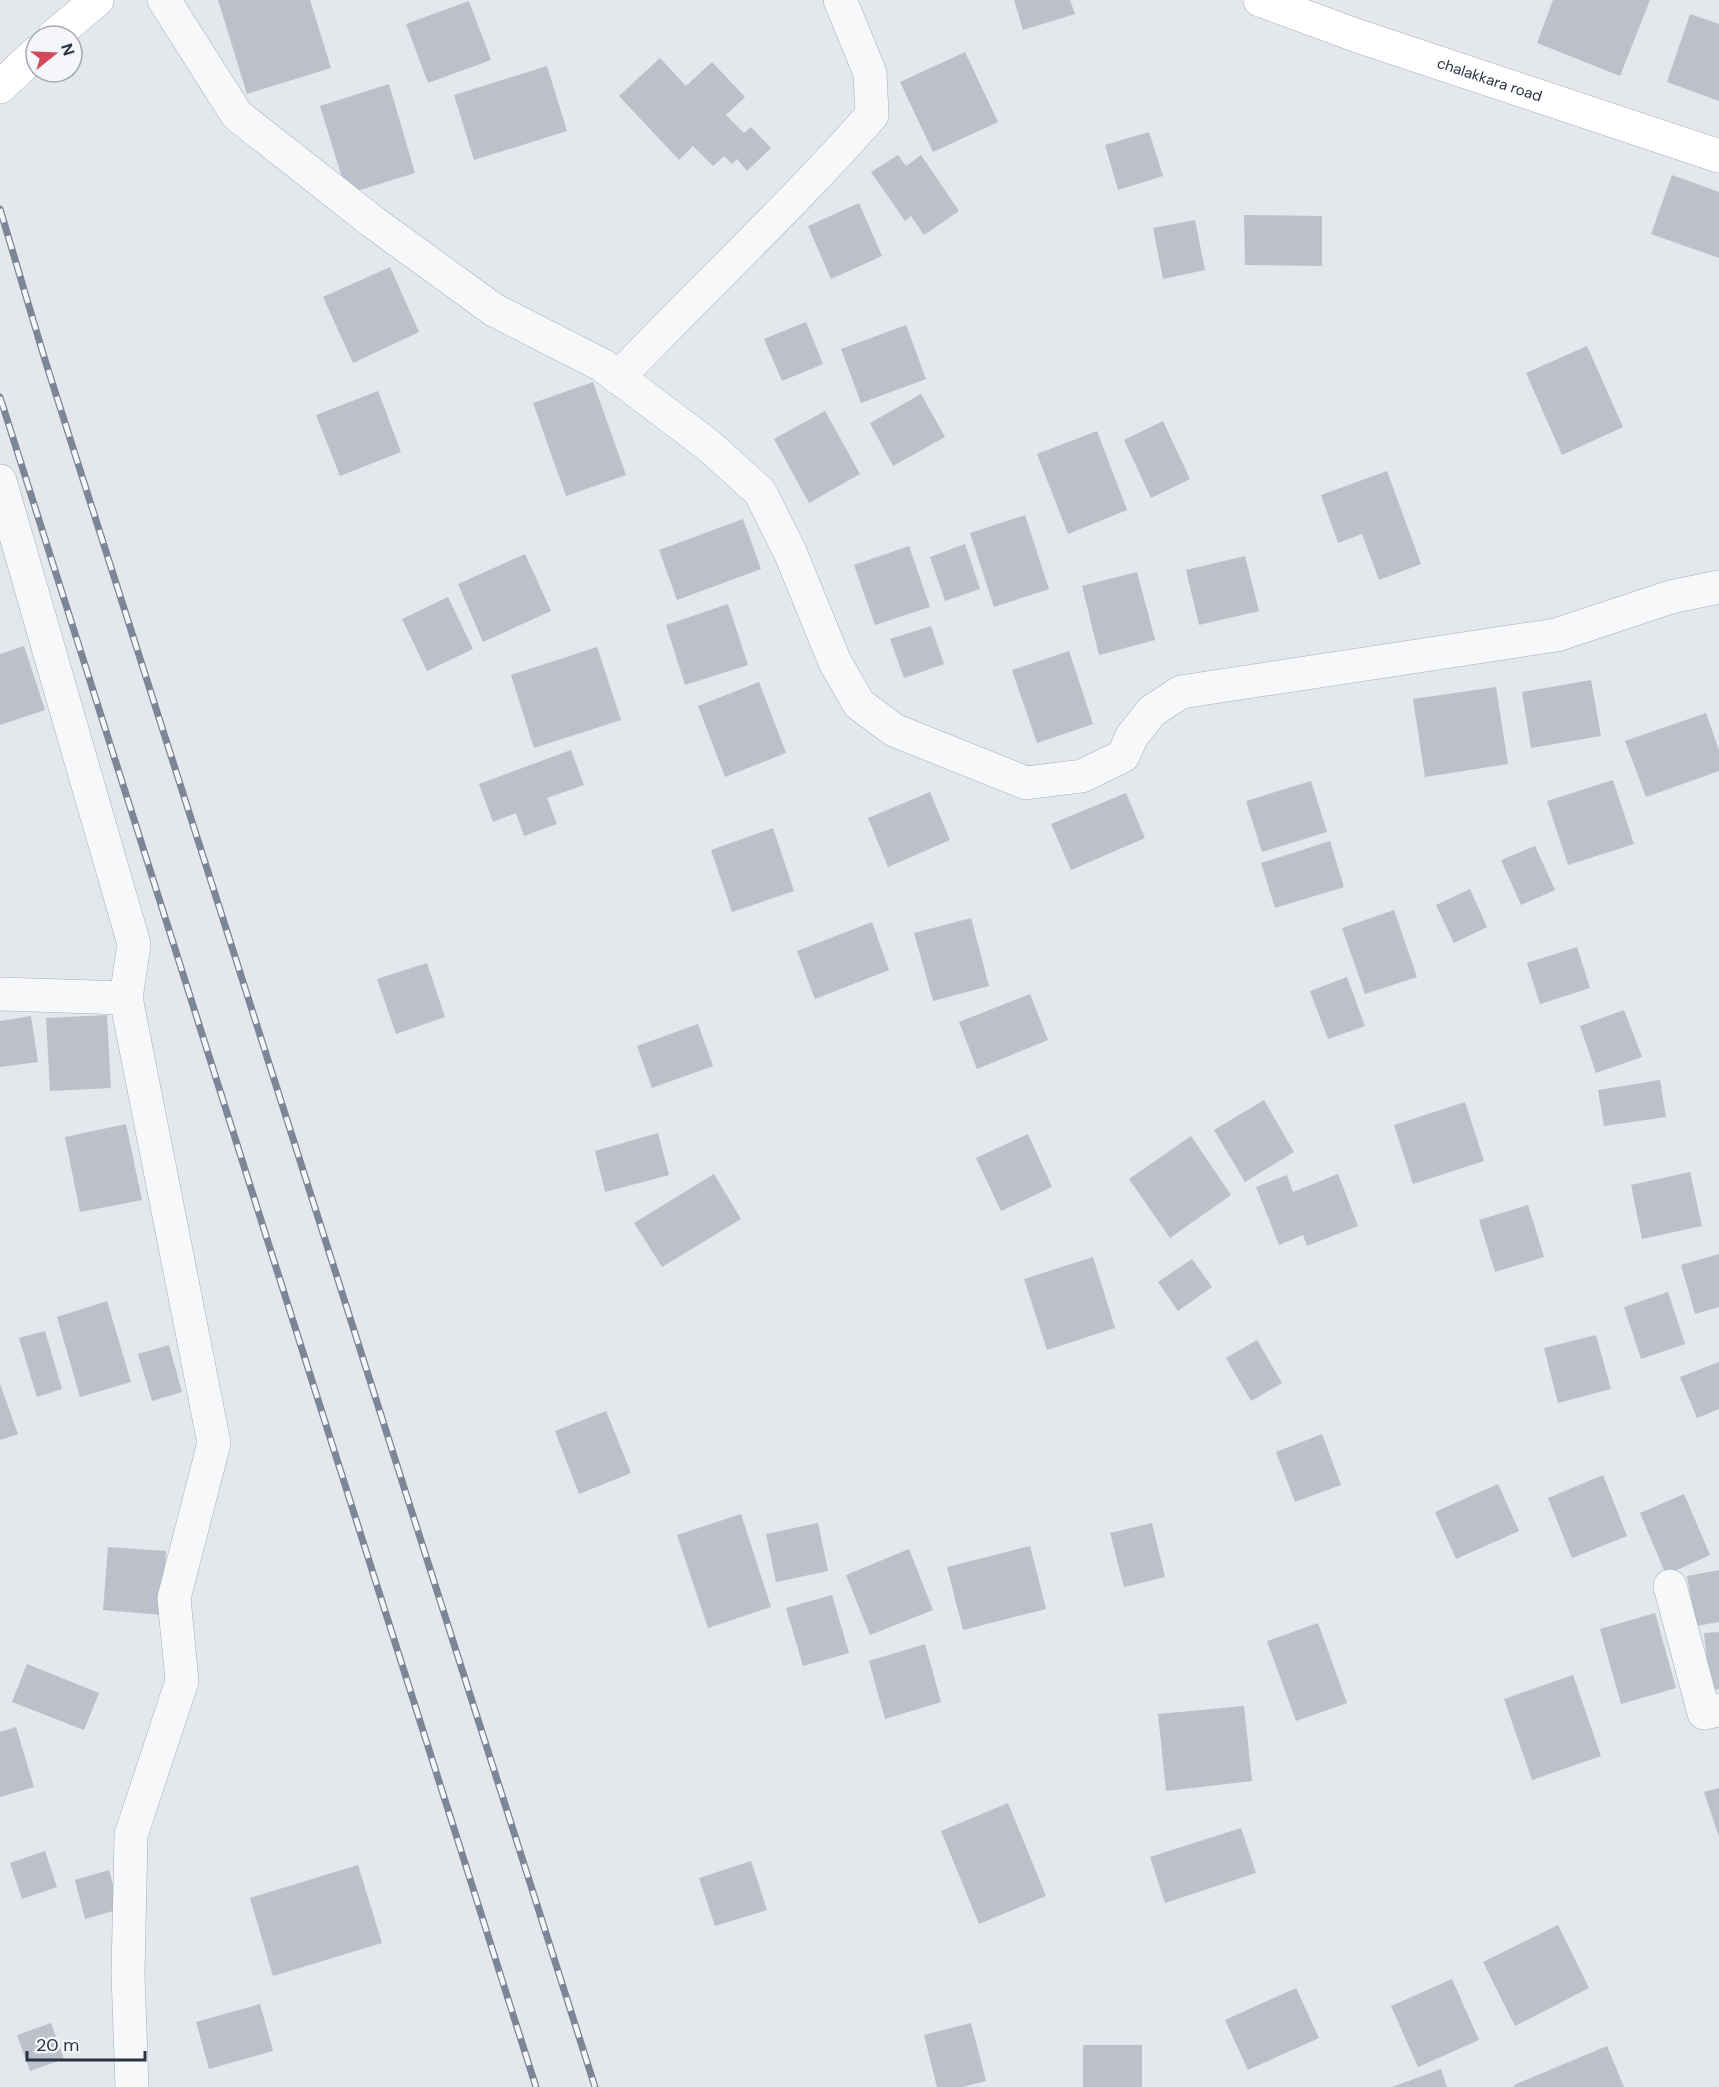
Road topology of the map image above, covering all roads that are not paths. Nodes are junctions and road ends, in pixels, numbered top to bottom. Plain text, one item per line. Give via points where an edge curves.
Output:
1 (97, 0) edge
2 (164, 0) edge
3 (840, 0) edge
4 (1260, 0) edge
5 (68, 24) edge
6 (24, 64) edge
7 (0, 87) edge
8 (1719, 156) edge
9 (618, 378) junction
10 (0, 481) edge
11 (1719, 587) edge
12 (0, 994) edge
13 (126, 998) junction
14 (1670, 1586) dead end
15 (1719, 1710) edge
16 (132, 2087) edge

1 - 5 main road
2 - 9 street via 237,115 373,222 494,310 602,365
3 - 9 street via 870,73 872,115 787,209
4 - 8 main road, chalakkara road
6 - 7 main road
9 - 11 street via 708,445 760,492 790,552 835,662 859,704 894,730 1026,783 1082,776 1123,756 1132,736 1152,711 1181,692 1556,634 1671,597
10 - 13 street via 134,944
12 - 13 street
13 - 16 street via 214,1443 174,1598 182,1681 131,1835 128,1973
14 - 15 street via 1704,1713

